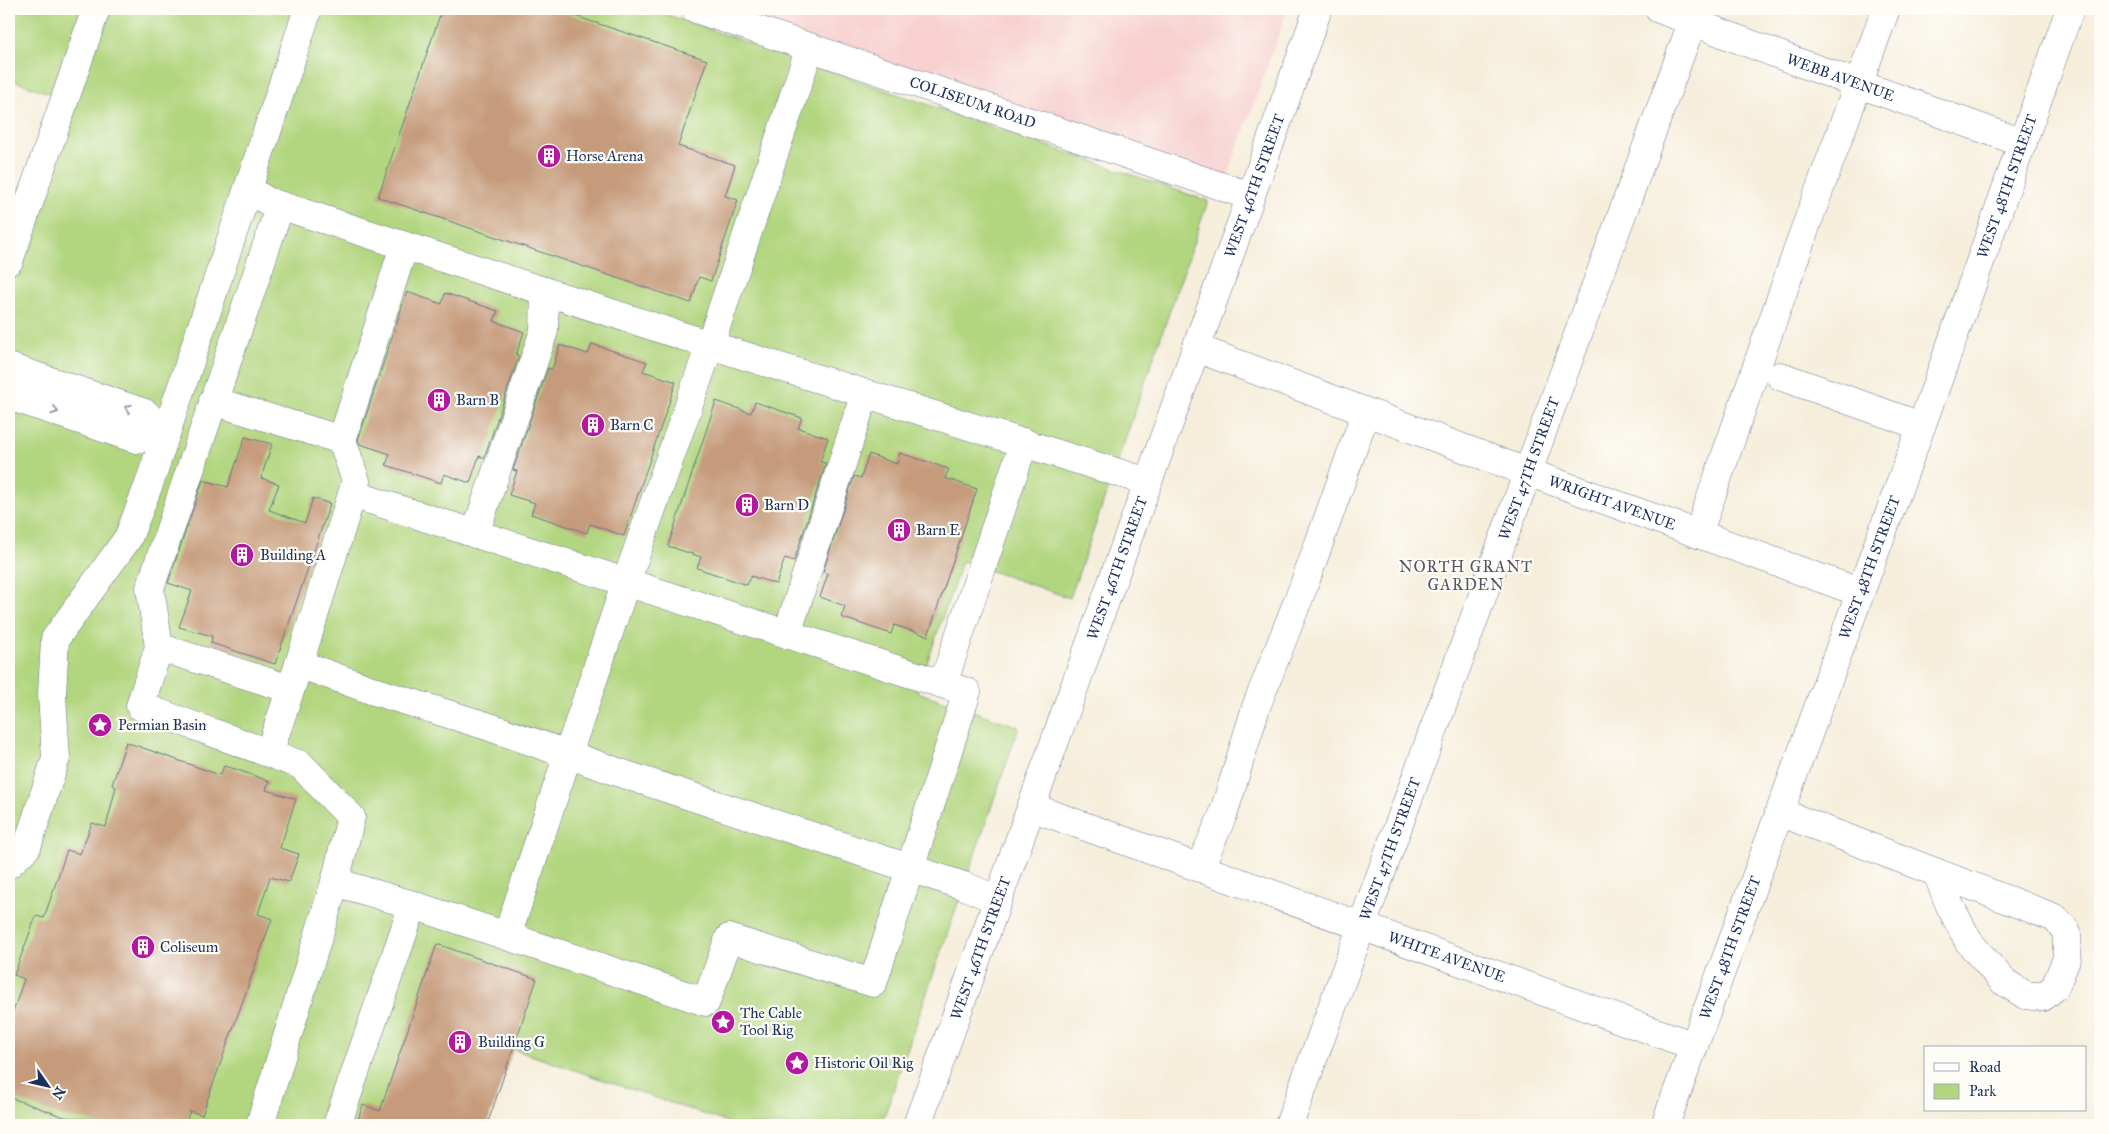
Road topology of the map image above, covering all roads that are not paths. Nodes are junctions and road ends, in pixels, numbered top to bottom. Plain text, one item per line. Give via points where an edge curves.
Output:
1 (96, 9) edge
2 (308, 9) edge
3 (696, 9) edge
4 (1318, 9) edge
5 (1659, 9) edge
6 (1886, 9) edge
7 (2070, 9) edge
8 (1695, 15) edge
9 (810, 47) junction
10 (1859, 84) junction
11 (2023, 143) junction
12 (248, 189) junction
13 (1250, 196) junction
14 (280, 206) junction
15 (404, 246) junction
16 (9, 261) edge
17 (545, 291) junction
18 (710, 345) junction
19 (1196, 348) junction
20 (9, 367) edge
21 (1780, 376) dead end
22 (865, 393) junction
23 (9, 396) edge
24 (214, 401) junction
25 (1366, 412) junction
26 (1921, 426) junction
27 (166, 433) junction
28 (342, 440) junction
29 (1024, 442) junction
30 (1527, 472) junction
31 (1148, 482) junction
32 (352, 494) junction
33 (475, 534) junction
34 (1698, 534) junction
35 (626, 582) junction
36 (1859, 592) junction
37 (787, 634) junction
38 (158, 647) junction
39 (299, 664) junction
40 (943, 684) junction
41 (290, 689) junction
42 (269, 753) junction
43 (568, 755) junction
44 (1031, 806) junction
45 (1779, 812) junction
46 (9, 864) edge
47 (1200, 867) junction
48 (911, 869) junction
49 (1937, 873) junction
50 (335, 882) junction
51 (998, 900) junction
52 (413, 905) junction
53 (1362, 925) junction
54 (508, 936) junction
55 (1694, 1046) junction
56 (260, 1125) edge
57 (337, 1125) edge
58 (917, 1125) edge
59 (1289, 1125) edge
60 (1665, 1125) edge

1 - 16 street
2 - 12 street
3 - 9 street, COLISEUM ROAD
4 - 13 street, WEST 46TH STREET
5 - 8 street, WEBB AVENUE
6 - 10 street
7 - 11 street, WEST 48TH STREET
8 - 10 street, WEBB AVENUE
8 - 30 street, WEST 47TH STREET
9 - 13 street, COLISEUM ROAD
9 - 18 street
10 - 11 street, WEBB AVENUE
10 - 34 street
11 - 26 street, WEST 48TH STREET
12 - 14 street
12 - 27 street
13 - 19 street, WEST 46TH STREET
14 - 15 street
14 - 24 street
15 - 17 street
15 - 28 street
17 - 18 street
17 - 33 street via 544,331
18 - 22 street
18 - 35 street
19 - 25 street, WRIGHT AVENUE
19 - 31 street, WEST 46TH STREET
27 -> 20 street via 145,413
21 - 26 street
22 - 29 street
22 - 37 street
23 -> 27 street via 136,439
24 - 28 street
24 - 38 street via 150,588
25 - 30 street, WRIGHT AVENUE
25 - 47 street via 1256,707 1223,815
26 - 36 street, WEST 48TH STREET
27 - 46 street via 128,538 55,639 52,695 56,758 27,847
28 - 32 street via 356,481
29 - 31 street
29 - 40 street
30 - 34 street, WRIGHT AVENUE
30 - 53 street, WEST 47TH STREET
31 - 44 street, WEST 46TH STREET
32 - 33 street
32 - 39 street
33 - 35 street
34 - 36 street, WRIGHT AVENUE
35 - 37 street
35 - 43 street
36 - 45 street, WEST 48TH STREET
37 - 40 street
38 - 41 street
38 - 42 street via 140,706
39 - 41 street
39 - 43 street
40 - 48 street via 967,692
41 - 42 street
42 - 50 street via 301,765 351,817
43 - 48 street
43 - 54 street
44 - 47 street, WHITE AVENUE
44 - 51 street, WEST 46TH STREET
45 - 49 street
45 - 55 street, WEST 48TH STREET
47 - 53 street, WHITE AVENUE
48 - 51 street
48 - 54 street via 873,983 729,938 706,1002
49 - 49 street via 2055,918 2067,932 2066,958 2055,987 2043,997 2025,995 2003,981 1969,942
50 - 52 street
50 - 56 street
51 - 58 street, WEST 46TH STREET
52 - 54 street
52 - 57 street
53 - 55 street, WHITE AVENUE
53 - 59 street, WEST 47TH STREET
55 - 60 street, WEST 48TH STREET

